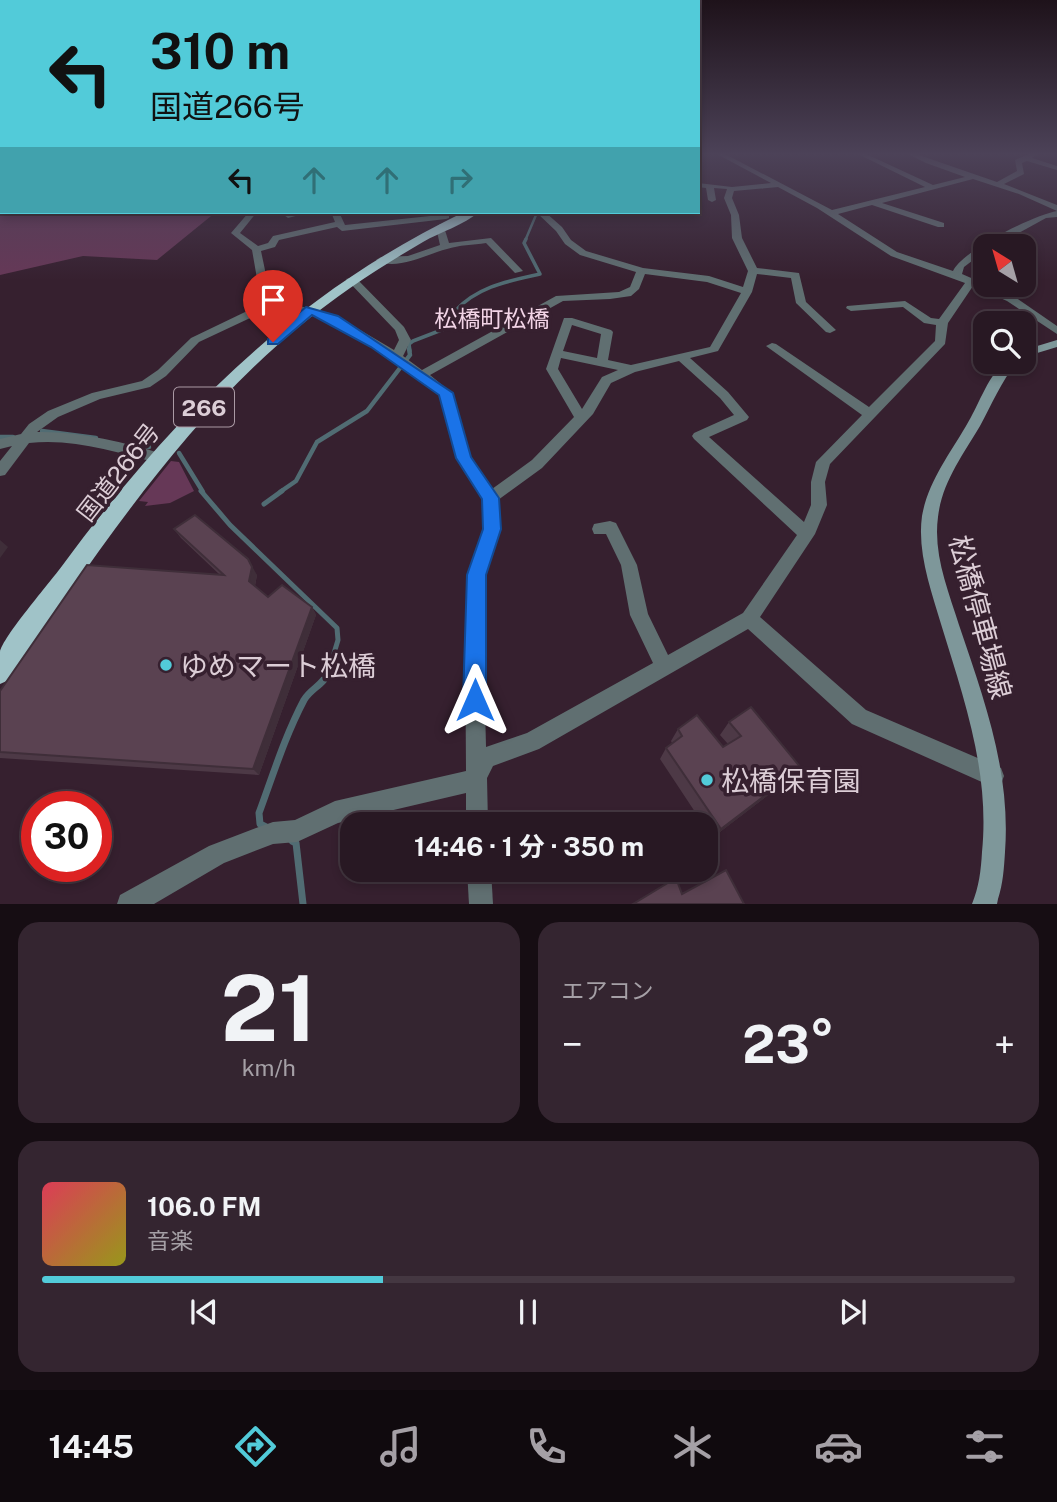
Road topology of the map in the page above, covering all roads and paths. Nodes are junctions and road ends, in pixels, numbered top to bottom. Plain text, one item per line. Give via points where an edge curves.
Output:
1 (711, 196) edge
2 (728, 196) edge
3 (799, 196) edge
4 (895, 196) edge
5 (1026, 196) edge
6 (712, 200) dead end
7 (872, 202) junction
8 (922, 208) dead end
9 (1057, 208) edge
10 (830, 213) junction
11 (251, 214) edge
12 (294, 214) edge
13 (336, 214) edge
14 (465, 214) edge
15 (542, 214) edge
16 (1057, 214) edge
17 (288, 215) dead end
18 (908, 215) junction
19 (1044, 216) junction
20 (445, 219) edge
21 (1057, 224) edge
22 (340, 225) junction
23 (941, 225) dead end
24 (920, 226) dead end
25 (1010, 234) edge
26 (445, 246) junction
27 (256, 249) junction
28 (973, 256) edge
29 (381, 260) junction
30 (518, 271) dead end
31 (642, 271) junction
32 (753, 271) junction
33 (964, 278) junction
34 (351, 279) junction
35 (747, 292) junction
36 (275, 302) junction
37 (851, 308) dead end
38 (310, 310) junction
39 (942, 323) junction
40 (830, 330) dead end
41 (1057, 331) edge
42 (1057, 343) edge
43 (772, 346) dead end
44 (1036, 350) edge
45 (556, 353) junction
46 (680, 356) junction
47 (602, 361) junction
48 (402, 362) junction
49 (631, 369) junction
50 (1002, 374) edge
51 (422, 375) junction
52 (870, 414) junction
53 (580, 418) junction
54 (26, 437) junction
55 (0, 444) edge
56 (158, 458) junction
57 (0, 471) edge
58 (490, 498) junction
59 (600, 529) dead end
60 (807, 534) junction
61 (749, 619) junction
62 (663, 665) junction
63 (0, 671) edge
64 (993, 776) junction
65 (475, 780) junction
66 (476, 812) edge
67 (480, 882) edge
68 (129, 904) edge
69 (481, 904) edge
70 (985, 904) edge

1 - 6 street
2 - 32 street via 737,238
3 - 10 street
4 - 7 street
5 - 9 street
7 - 10 street
7 - 18 street
8 - 18 street
10 - 33 street via 894,254
11 - 27 street via 235,233
12 - 17 street
13 - 22 street
14 - 20 highway, 国道266号 / 266
15 - 31 street via 583,253
16 - 19 street
18 - 23 street
18 - 24 street via 903,218
19 - 21 street
19 - 25 street
20 - 22 street
20 - 26 street
20 - 29 highway, 国道266号 / 266
22 - 27 street via 276,238 272,245
26 - 29 street via 409,259
26 - 30 street via 488,240
27 - 36 street via 264,290
28 - 33 street via 960,266
29 - 34 highway, 国道266号 / 266
31 - 35 street via 691,275
31 - 51 street via 626,295 560,298
32 - 35 street
32 - 40 street via 795,275 801,303
33 - 39 street
33 - 41 street via 1011,299
34 - 38 highway, 国道266号 / 266
34 - 48 street via 400,329 405,340
35 - 46 street via 714,349
36 - 38 street
36 - 54 street via 195,340 146,384 65,409 42,421
37 - 39 street via 905,304 928,321
38 - 48 street via 334,319
38 - 56 highway, 国道266号 / 266 via 236,373
39 - 52 street via 941,342
42 - 44 main road
43 - 52 street
45 - 47 street
45 - 47 street via 568,320 607,332
45 - 53 street via 552,369
46 - 49 street
46 - 60 street via 742,417 699,436
47 - 49 street
48 - 51 street
49 - 53 street via 606,380
50 - 64 main road, 松橋停車場線 via 936,488 929,519 940,593
51 - 58 street via 446,393 464,458
52 - 60 street via 823,461 819,505
53 - 58 street via 537,464
54 - 55 street
54 - 56 street via 64,435
54 - 57 street
56 - 63 highway, 国道266号 / 266
58 - 65 street via 492,529 476,575
59 - 62 street via 610,527 629,565 639,615
60 - 61 street
61 - 62 street
61 - 64 street via 859,718
62 - 65 street via 532,742 486,758
64 - 70 main road, 松橋停車場線 via 998,830
65 - 66 street
65 - 68 street via 335,812 297,831 273,833 217,854
67 - 69 street

